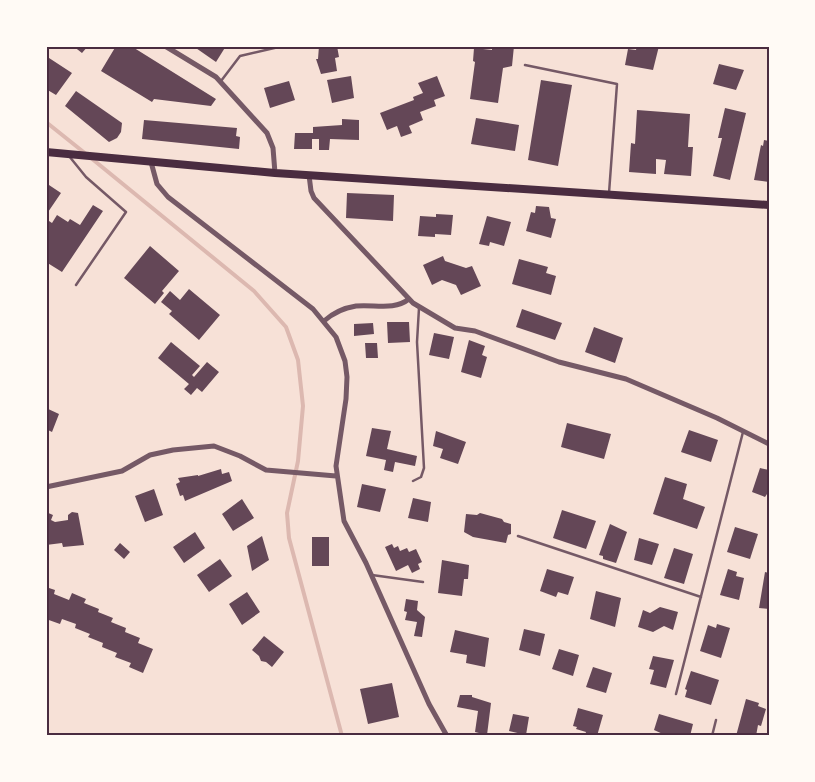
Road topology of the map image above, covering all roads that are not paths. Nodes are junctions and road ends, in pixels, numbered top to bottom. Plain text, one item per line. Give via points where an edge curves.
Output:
1 (165, 46) edge
2 (283, 46) edge
3 (525, 65) dead end
4 (221, 81) junction
5 (46, 152) edge
6 (68, 154) junction
7 (151, 162) junction
8 (275, 173) junction
9 (309, 175) junction
10 (609, 195) junction
11 (769, 205) edge
12 (76, 285) dead end
13 (409, 298) junction
14 (420, 307) junction
15 (324, 321) junction
16 (743, 432) junction
17 (769, 444) edge
18 (336, 476) junction
19 (413, 480) dead end
20 (46, 487) edge
21 (518, 536) dead end
22 (370, 574) junction
23 (423, 582) dead end
24 (701, 597) junction
25 (676, 694) dead end
26 (716, 720) dead end
27 (447, 736) edge
28 (712, 736) edge

1 - 4 street
2 - 4 lane via 240,56
3 - 10 lane via 617,84
4 - 8 street via 267,134 273,148
5 - 6 main road
6 - 7 main road
6 - 12 lane via 86,177 126,212
7 - 8 main road
7 - 15 street via 157,184 168,197 313,309
8 - 9 main road
9 - 10 main road
9 - 13 street via 314,198
10 - 11 main road
13 - 14 street
13 - 15 street via 396,306 354,306 336,311
14 - 16 street via 457,329 475,331 559,362 626,379
14 - 19 lane via 417,342 424,468 421,477
15 - 18 street via 340,346 347,372
16 - 17 street
16 - 24 lane
18 - 20 street via 266,470 214,446 150,455 122,471
18 - 22 street via 344,521
21 - 24 lane
22 - 23 lane
22 - 27 street via 429,704
24 - 25 lane
26 - 28 lane

